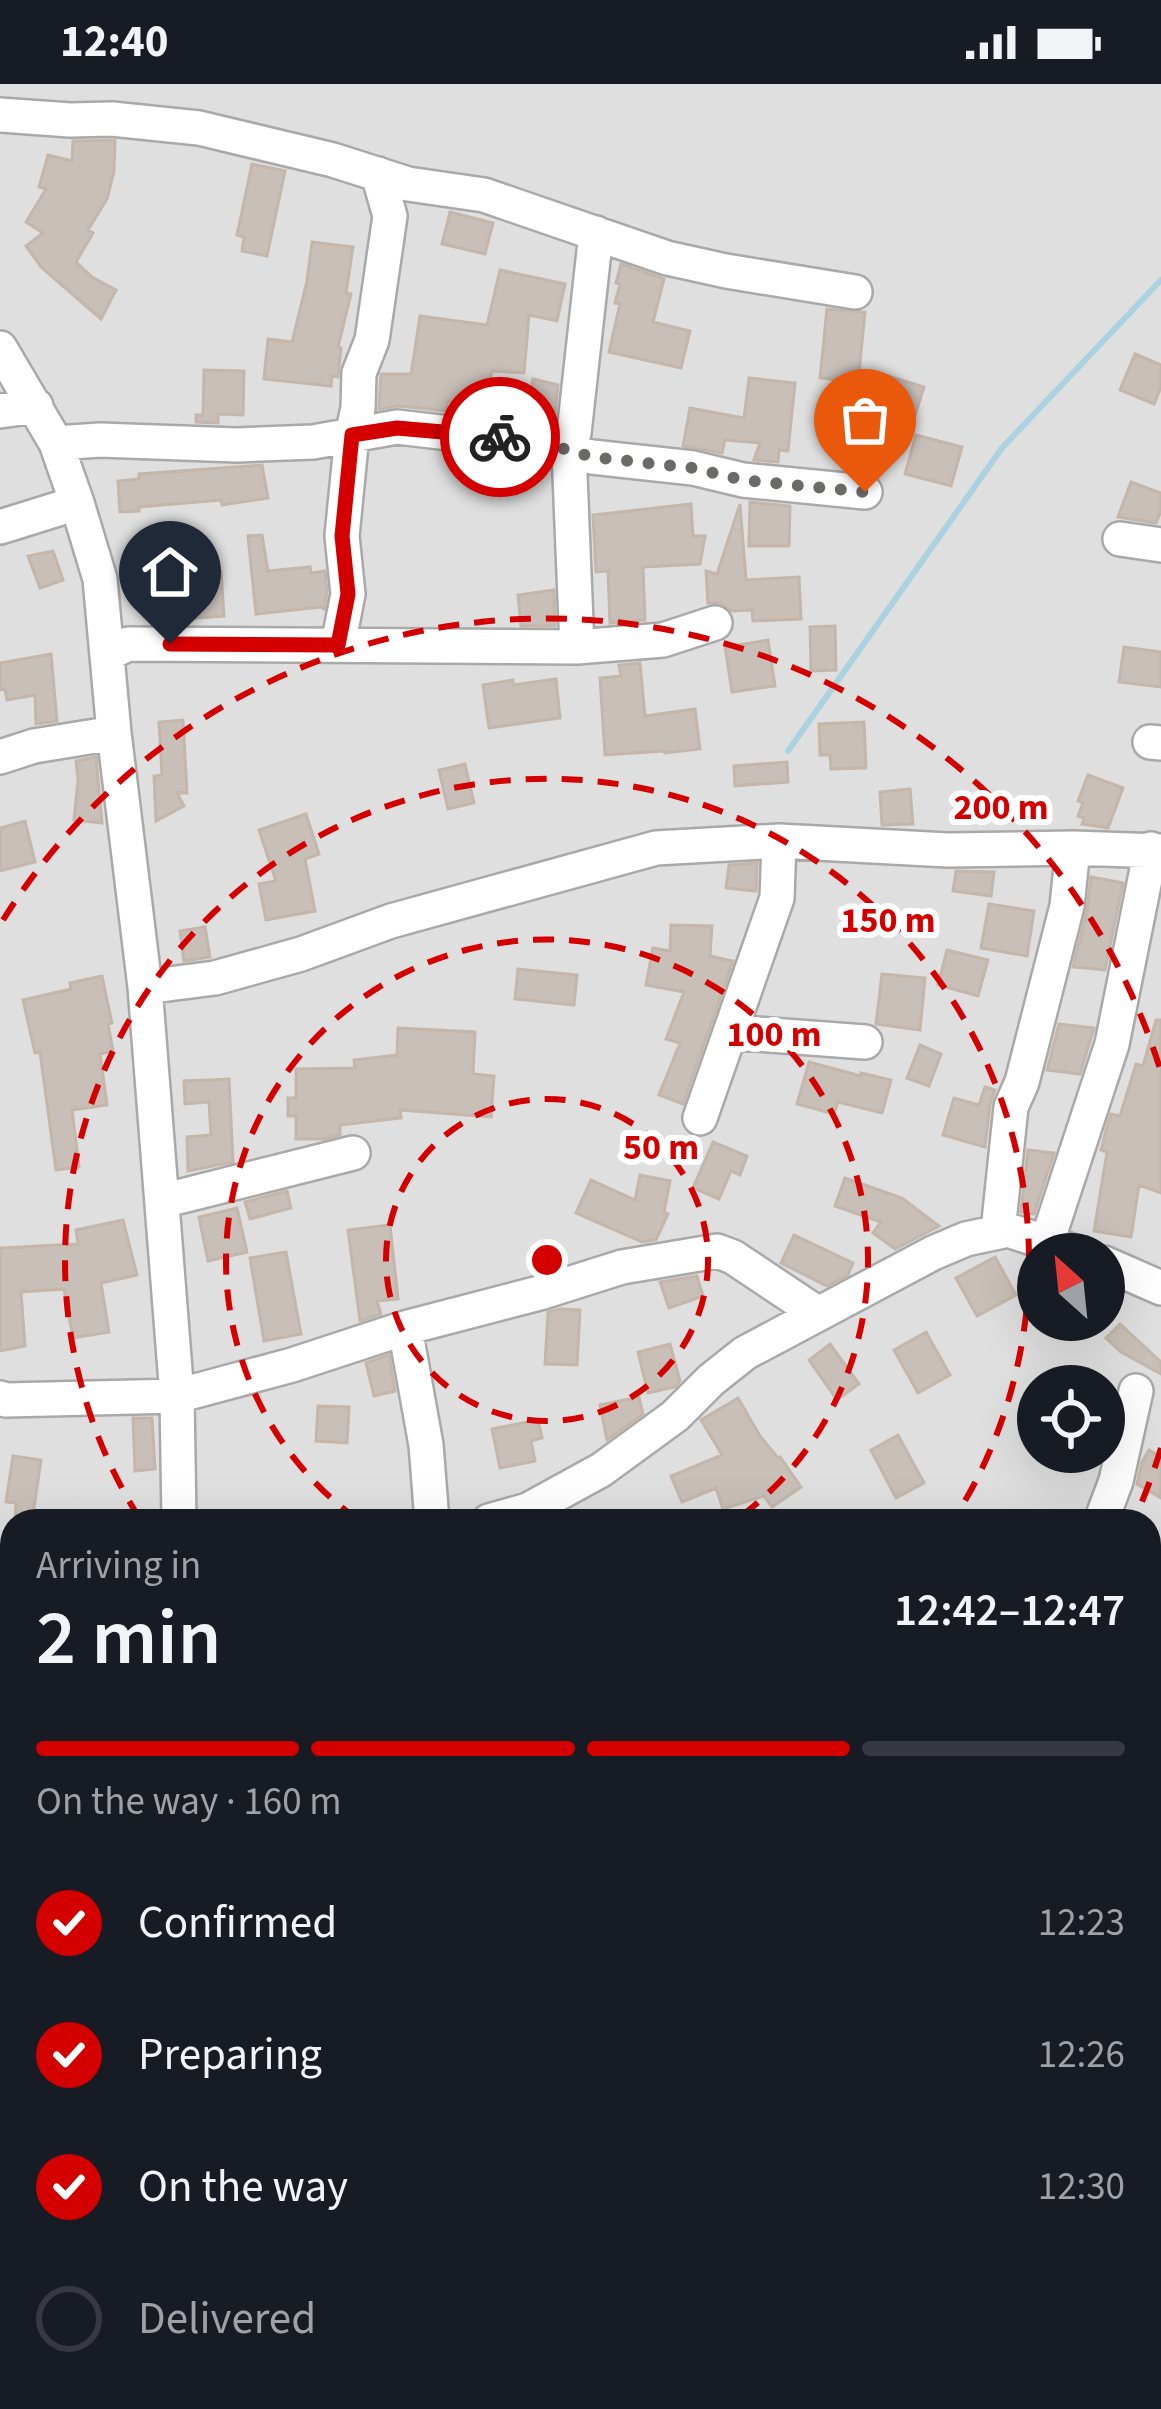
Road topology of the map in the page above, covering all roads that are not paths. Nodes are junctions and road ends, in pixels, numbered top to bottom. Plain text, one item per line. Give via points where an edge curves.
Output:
1 (0, 115) edge
2 (378, 174) junction
3 (596, 233) junction
4 (855, 292) dead end
5 (0, 348) edge
6 (36, 406) junction
7 (0, 411) edge
8 (352, 435) junction
9 (56, 443) junction
10 (569, 451) junction
11 (865, 492) dead end
12 (77, 503) junction
13 (0, 527) edge
14 (1120, 539) dead end
15 (1161, 544) edge
16 (715, 623) dead end
17 (338, 645) junction
18 (577, 647) junction
19 (107, 654) junction
20 (114, 733) junction
21 (0, 757) edge
22 (779, 841) junction
23 (1073, 848) junction
24 (1156, 850) edge
25 (145, 987) junction
26 (730, 1032) junction
27 (865, 1042) dead end
28 (700, 1118) dead end
29 (353, 1153) dead end
30 (162, 1202) junction
31 (998, 1231) junction
32 (1018, 1233) edge
33 (1050, 1233) edge
34 (1125, 1272) edge
35 (1161, 1288) edge
36 (817, 1313) junction
37 (405, 1328) junction
38 (1136, 1390) dead end
39 (178, 1396) junction
40 (0, 1398) edge
41 (179, 1509) edge
42 (431, 1509) edge
43 (530, 1509) edge
44 (1106, 1509) edge

1 - 2 street via 199,128
2 - 3 street via 484,195
2 - 8 street via 390,216
3 - 4 street via 686,262
3 - 10 street
5 - 6 street
6 - 7 street
6 - 9 street
8 - 9 street via 237,445
8 - 10 street via 397,428
8 - 17 street via 342,536 348,594
9 - 12 street
10 - 11 street
10 - 18 street
12 - 13 street
12 - 19 street via 100,580
14 - 15 street
16 - 18 street via 663,640
17 - 18 street
17 - 19 street via 128,644
19 - 20 street
20 - 21 street
20 - 25 street
22 - 23 street
22 - 25 street via 656,848 215,978
22 - 26 street via 777,898
23 - 24 street
23 - 31 street via 1067,905 1011,1107
24 - 33 street via 1112,1044
25 - 30 street
26 - 27 street
26 - 28 street
29 - 30 street
30 - 39 street
31 - 32 street
31 - 36 street via 933,1253
34 - 35 street
36 - 37 street via 717,1251 622,1267
36 - 43 street via 746,1353 601,1470
37 - 39 street
37 - 42 street
38 - 44 street
39 - 40 street
39 - 41 street

